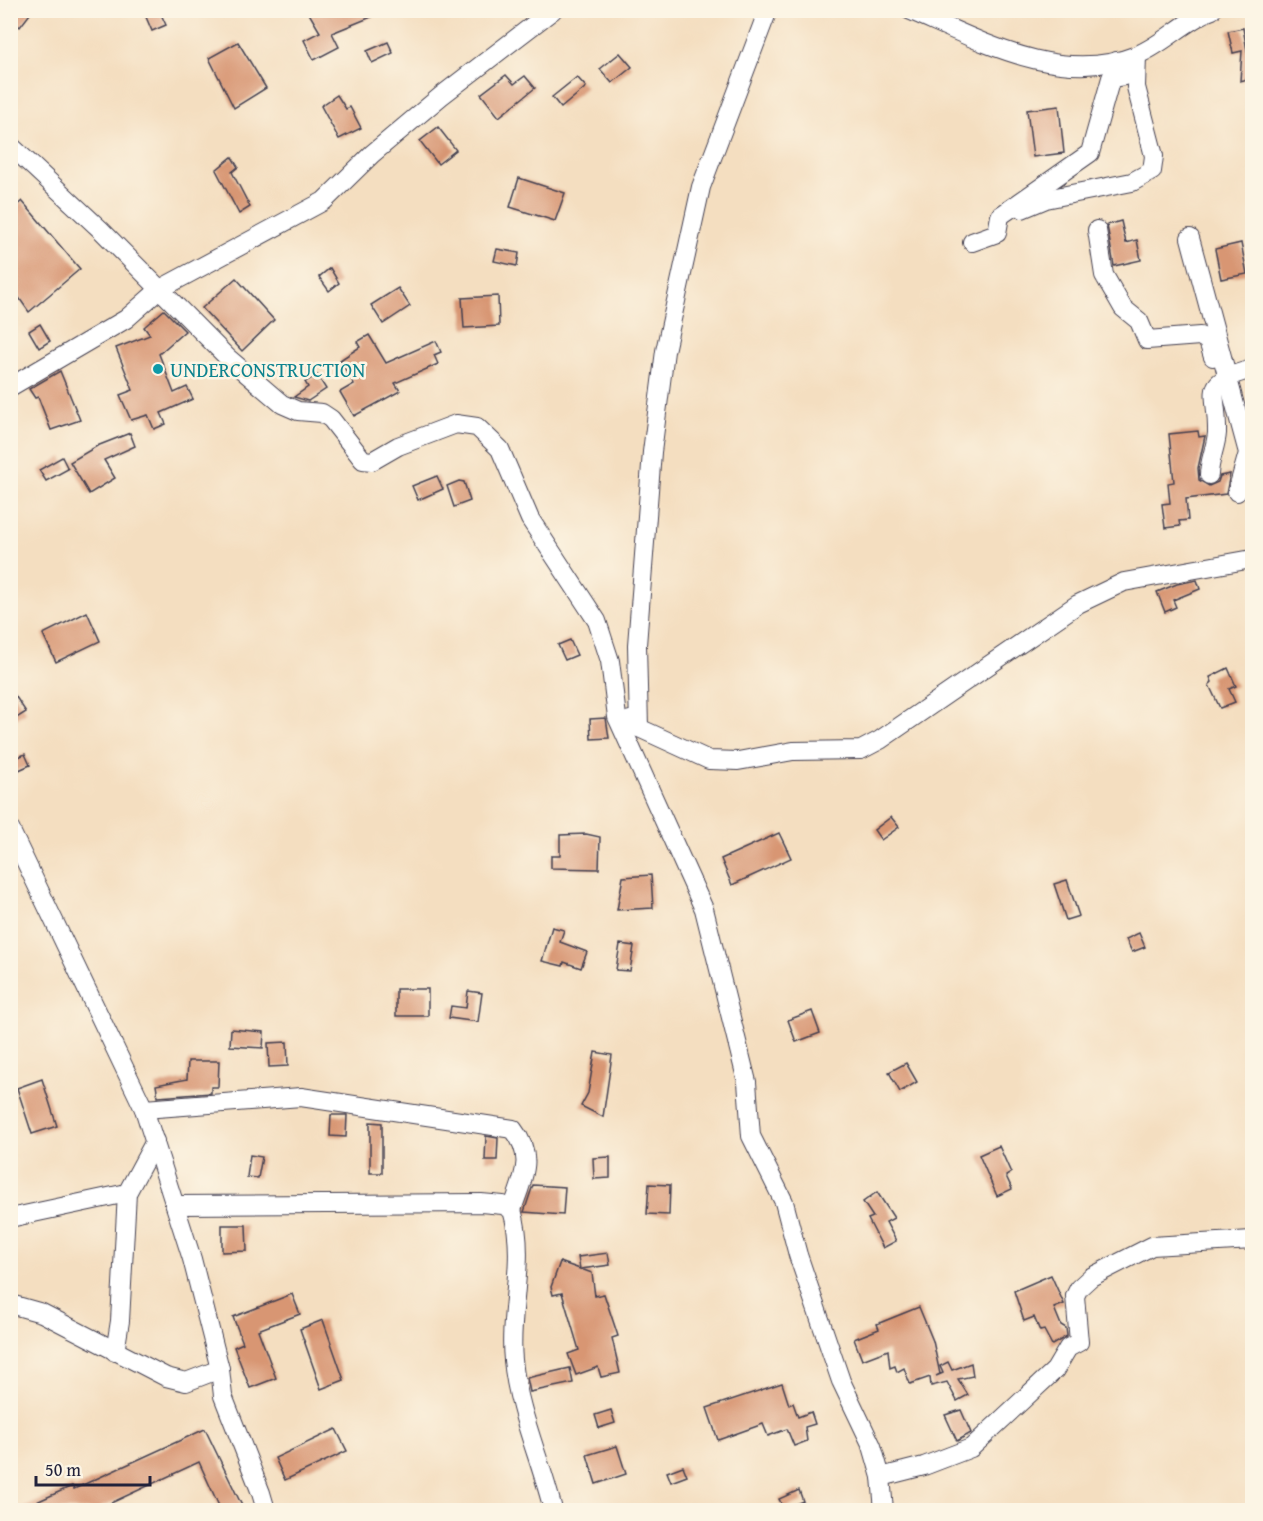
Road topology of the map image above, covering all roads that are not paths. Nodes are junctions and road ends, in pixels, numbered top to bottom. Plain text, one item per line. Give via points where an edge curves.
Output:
1 (553, 10) edge
2 (768, 10) edge
3 (909, 10) edge
4 (1212, 10) edge
5 (1137, 55) junction
6 (1117, 61) junction
7 (10, 145) edge
8 (1021, 209) dead end
9 (1097, 230) dead end
10 (1190, 238) dead end
11 (972, 242) dead end
12 (160, 289) junction
13 (1252, 369) edge
14 (1224, 377) junction
15 (10, 387) edge
16 (1209, 475) dead end
17 (1237, 492) dead end
18 (1252, 560) edge
19 (614, 707) junction
20 (639, 728) junction
21 (10, 829) edge
22 (144, 1109) junction
23 (155, 1141) junction
24 (127, 1193) junction
25 (175, 1205) junction
26 (512, 1210) junction
27 (10, 1218) edge
28 (1252, 1240) edge
29 (10, 1304) edge
30 (115, 1352) junction
31 (220, 1369) junction
32 (881, 1477) junction
33 (266, 1510) edge
34 (553, 1510) edge
35 (884, 1510) edge

1 - 12 street via 441,96 324,201
2 - 20 street via 700,187 665,351 652,452 637,645
3 - 6 street via 1034,60 1063,64
4 - 5 street
5 - 6 street
5 - 8 street via 1136,87 1154,156 1152,171 1132,182 1046,199
6 - 11 street via 1124,76 1111,78 1090,153 1000,216 997,233
7 - 12 street
9 - 14 street via 1104,275 1123,308 1139,321 1145,338 1205,338
10 - 14 street
12 - 15 street via 126,320
12 - 19 street via 270,395 298,411 322,413 332,419 363,460 372,461 398,446 456,424 477,427 488,437 500,449 543,541 597,621 610,661
13 - 14 street
14 - 16 street via 1215,388 1217,435
14 - 17 street via 1248,453
18 - 20 street via 1124,582 1104,590 861,750 793,751 738,761 709,760
19 - 20 street
19 - 32 street via 704,909 747,1082 751,1136 784,1202 841,1381 872,1446
21 - 22 street
22 - 23 street
22 - 26 street via 301,1097 513,1129 521,1139 528,1162
23 - 24 street
23 - 25 street
24 - 27 street
24 - 30 street
25 - 26 street via 481,1203
25 - 31 street
26 - 34 street via 517,1242 512,1358 517,1392
28 - 32 street via 1152,1246 1091,1277 1075,1296 1079,1342 1068,1348 1056,1370 971,1448
29 - 30 street via 42,1313
30 - 31 street via 166,1377 186,1382
31 - 33 street via 223,1396
32 - 35 street

